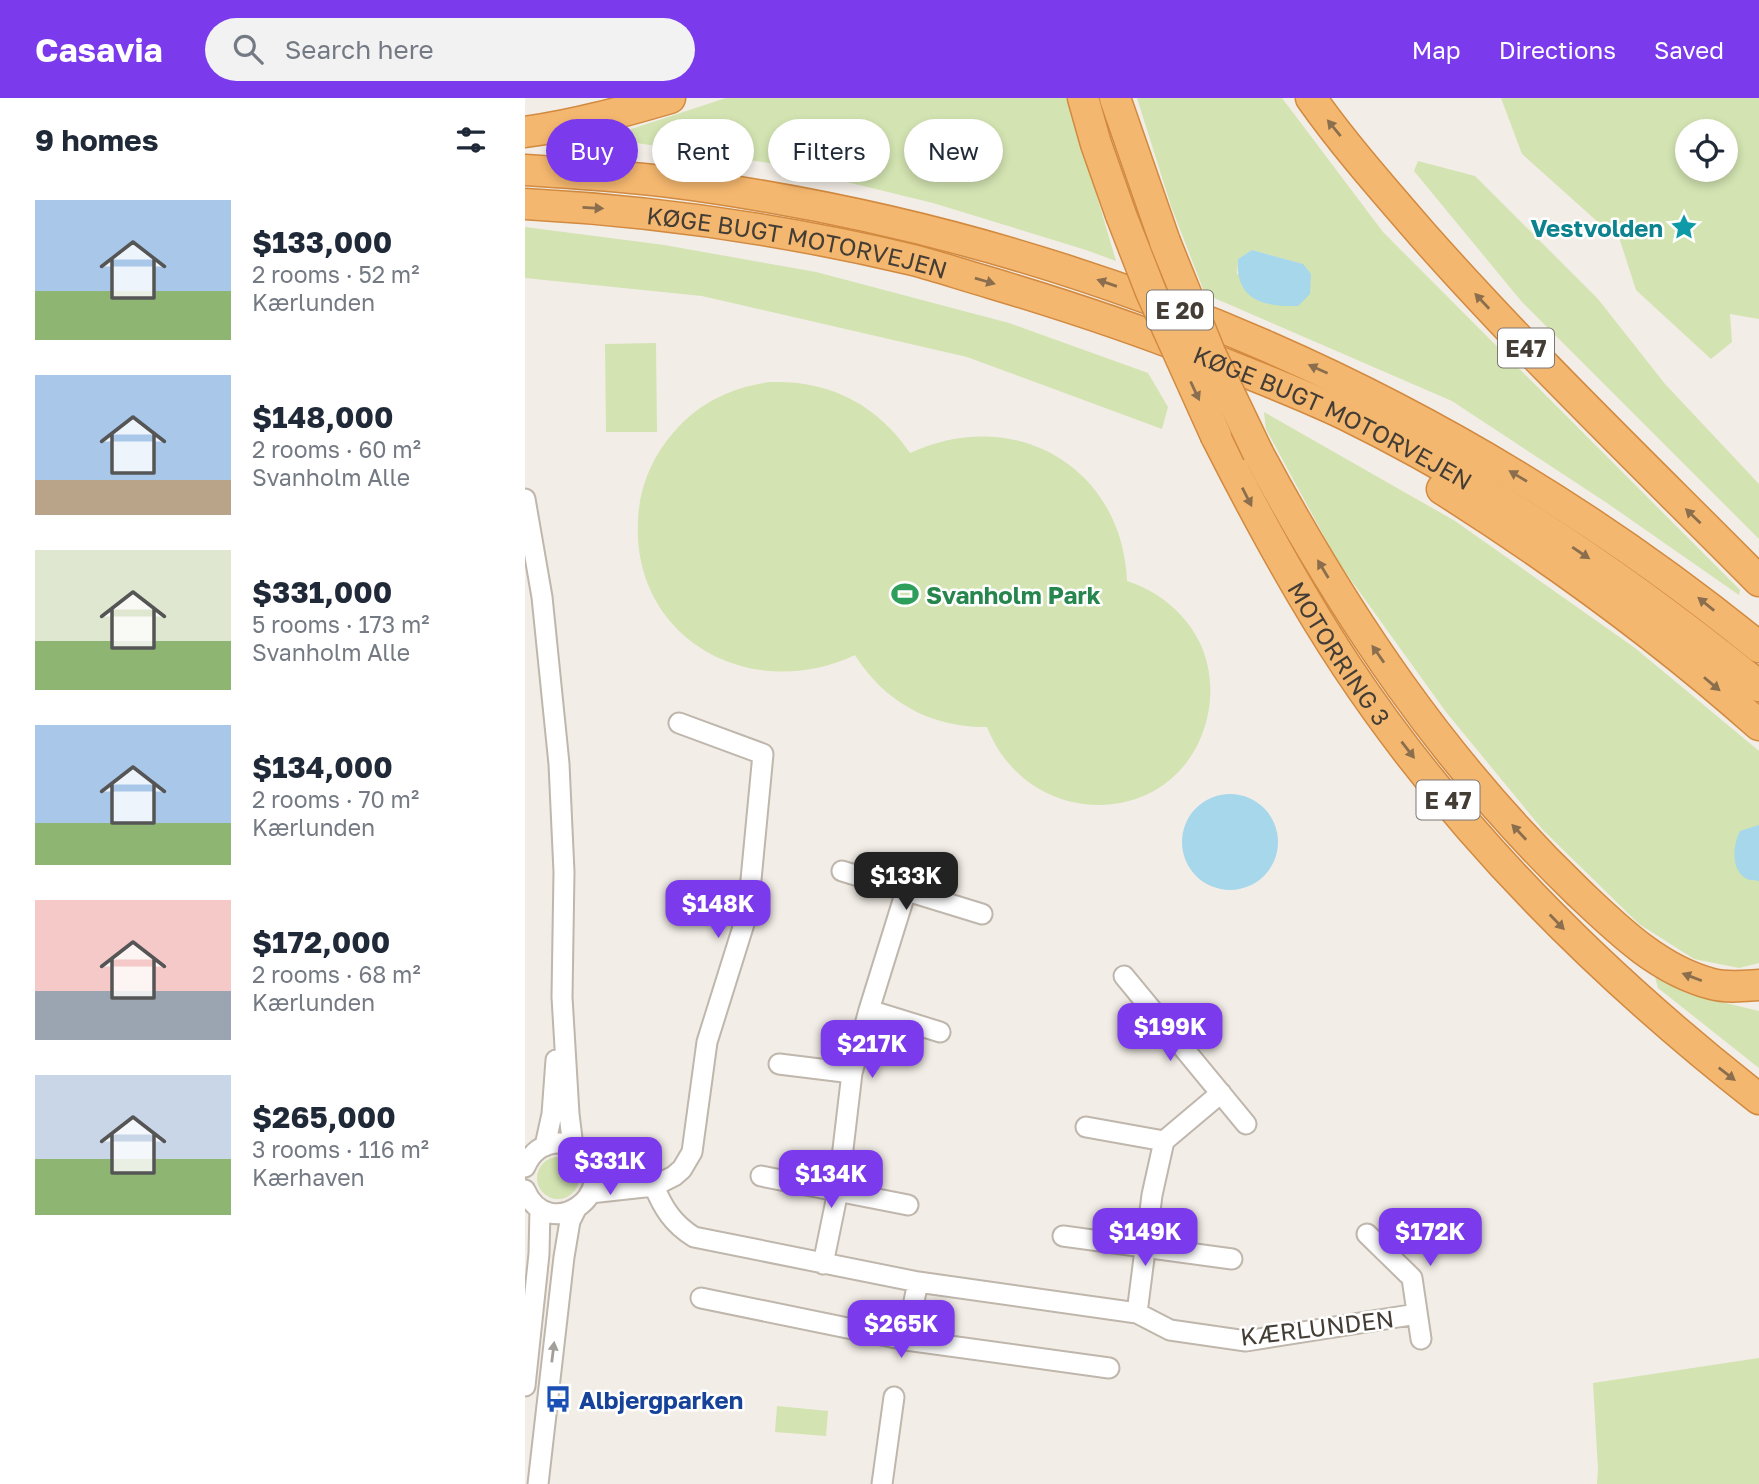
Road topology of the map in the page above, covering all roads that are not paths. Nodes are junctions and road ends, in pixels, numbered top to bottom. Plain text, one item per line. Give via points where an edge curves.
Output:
1 (670, 98) edge
2 (1083, 98) edge
3 (1115, 98) edge
4 (1311, 98) edge
5 (525, 132) edge
6 (525, 170) edge
7 (525, 204) edge
8 (1255, 376) junction
9 (525, 499) edge
10 (1759, 581) edge
11 (1759, 647) edge
12 (1759, 686) edge
13 (678, 723) dead end
14 (1759, 725) edge
15 (842, 872) dead end
16 (907, 891) junction
17 (982, 914) dead end
18 (1124, 976) dead end
19 (1759, 985) edge
20 (562, 997) junction
21 (869, 1010) junction
22 (940, 1032) dead end
23 (779, 1064) dead end
24 (852, 1073) junction
25 (1221, 1093) junction
26 (1759, 1099) edge
27 (1246, 1124) dead end
28 (1086, 1127) dead end
29 (1164, 1142) junction
30 (545, 1146) junction
31 (573, 1147) junction
32 (525, 1165) edge
33 (592, 1168) junction
34 (761, 1176) dead end
35 (654, 1186) junction
36 (525, 1190) edge
37 (838, 1191) junction
38 (590, 1193) junction
39 (908, 1205) dead end
40 (540, 1209) junction
41 (576, 1209) junction
42 (1367, 1234) dead end
43 (1063, 1236) dead end
44 (1145, 1248) junction
45 (1232, 1259) dead end
46 (823, 1264) junction
47 (918, 1282) junction
48 (701, 1298) dead end
49 (1137, 1313) junction
50 (1417, 1314) junction
51 (1421, 1339) dead end
52 (907, 1340) junction
53 (1108, 1368) dead end
54 (525, 1386) edge
55 (894, 1397) dead end
56 (538, 1484) edge
57 (882, 1484) edge

1 - 5 highway
2 -> 26 highway, MOTORRING 3 / E 47, bridge via 1121,215 1216,436 1281,559 1347,667 1462,819 1571,936
19 -> 3 highway, E 47, bridge via 1713,984 1688,976 1632,941 1543,858 1428,725 1359,627 1258,453 1210,353 1165,242
10 -> 4 highway, E47 via 1473,291
11 -> 6 highway, KØGE BUGT MOTORVEJEN / E 20 via 1605,531 1412,415 1243,335 1150,298 991,246 819,206 711,187
7 -> 8 highway, KØGE BUGT MOTORVEJEN / E 20 via 606,208 707,222 914,260 1078,309
8 -> 12 highway, KØGE BUGT MOTORVEJEN / E 20 via 1350,417 1508,504 1683,625
8 -> 14 highway via 1292,405 1406,466 1551,560 1712,683
9 - 20 street via 559,764 564,872
13 - 35 street via 763,754 748,911 707,1042 695,1144 682,1169
15 - 16 street
16 - 17 street
16 - 21 street
18 - 25 street
20 - 30 street
20 - 31 street
21 - 22 street
21 - 24 street
23 - 24 street
24 - 37 street
25 - 27 street
25 - 29 street
28 - 29 street
29 - 44 street
30 - 31 street
30 - 32 street
31 - 33 street
33 - 35 street
33 - 38 street
34 - 37 street
35 - 38 street
35 - 46 street, KÆRLUNDEN via 670,1217 694,1237
36 - 40 street
37 - 39 street
37 - 46 street
38 - 41 street
40 - 41 street via 558,1214
40 - 54 street
56 -> 41 street via 566,1245
42 - 50 street, KÆRLUNDEN via 1412,1278
43 - 44 street
44 - 45 street
44 - 49 street
46 - 47 street, KÆRLUNDEN
47 - 49 street, KÆRLUNDEN
47 - 52 street
48 - 52 street
49 - 50 street, KÆRLUNDEN via 1170,1330 1247,1341
50 - 51 street, KÆRLUNDEN
52 - 53 street
55 - 57 street

